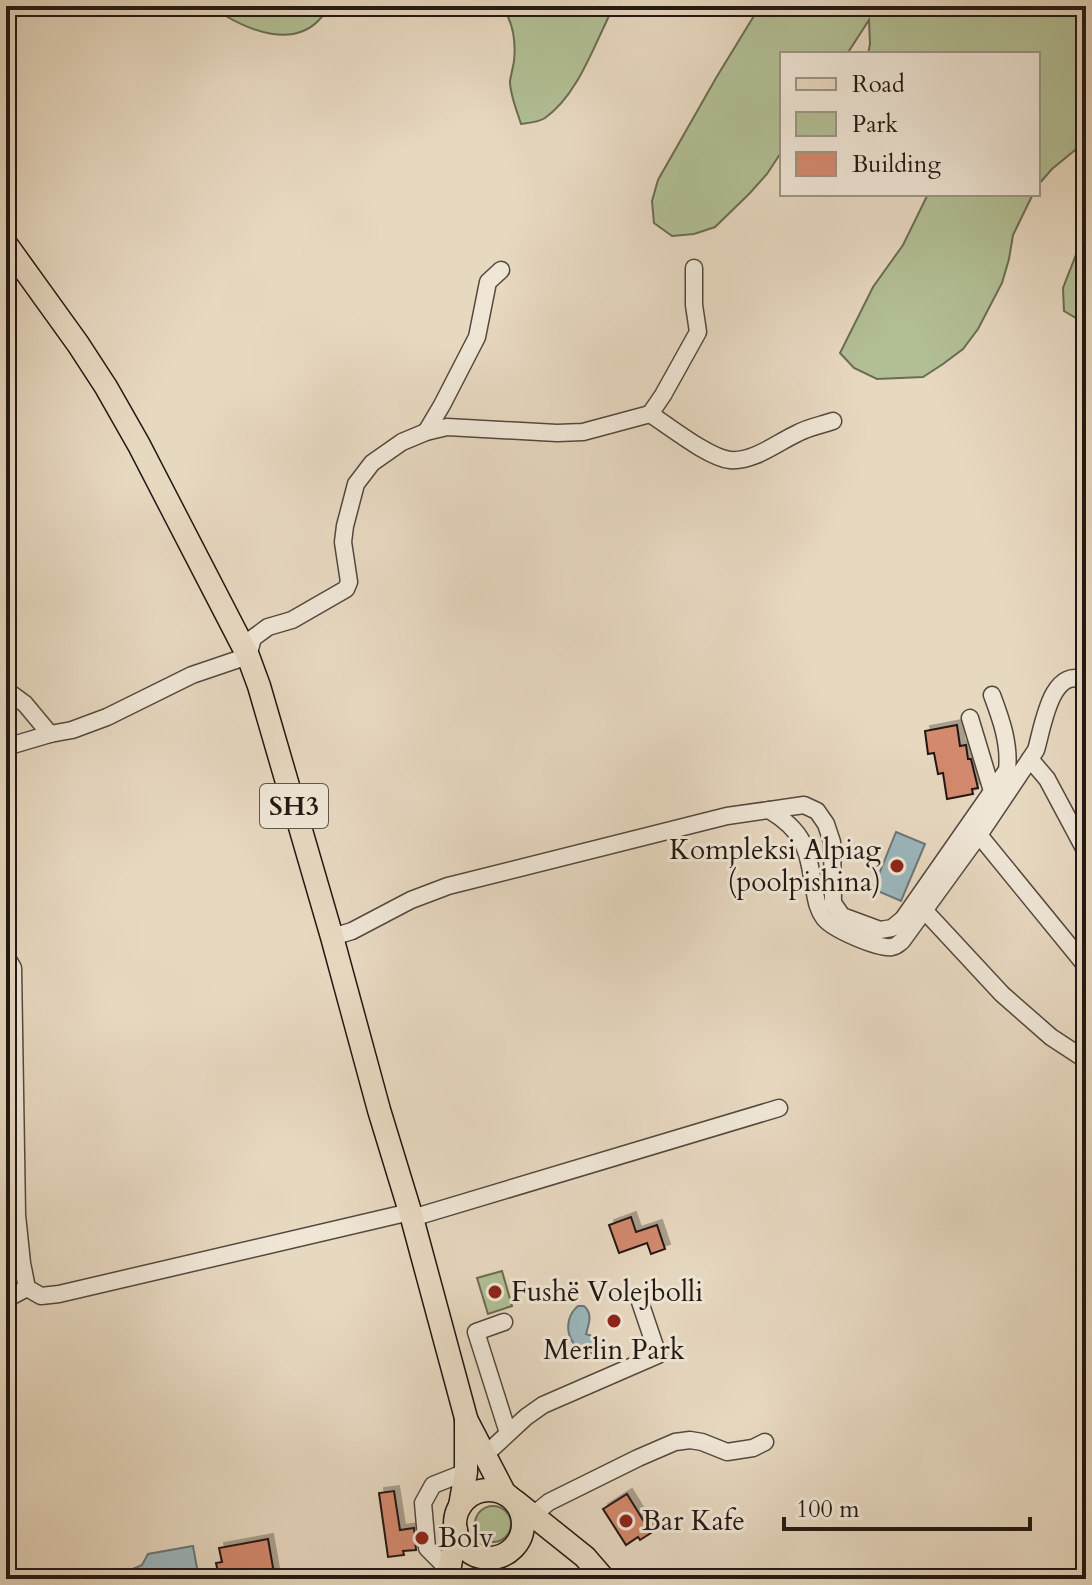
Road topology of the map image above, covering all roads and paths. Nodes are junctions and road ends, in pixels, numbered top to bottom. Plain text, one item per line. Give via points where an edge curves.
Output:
1 (6, 244) edge
2 (694, 268) dead end
3 (501, 270) dead end
4 (15, 272) edge
5 (650, 414) junction
6 (833, 421) dead end
7 (426, 432) junction
8 (248, 656) junction
9 (1086, 681) edge
10 (6, 690) edge
11 (992, 695) dead end
12 (970, 718) dead end
13 (50, 734) junction
14 (6, 747) edge
15 (1030, 759) junction
16 (992, 791) junction
17 (769, 810) junction
18 (979, 835) junction
19 (1086, 852) edge
20 (924, 910) junction
21 (332, 937) junction
22 (6, 956) edge
23 (1086, 966) edge
24 (1086, 1060) edge
25 (779, 1108) dead end
26 (411, 1215) junction
27 (27, 1288) junction
28 (638, 1296) dead end
29 (6, 1301) edge
30 (504, 1322) dead end
31 (466, 1418) junction
32 (508, 1433) junction
33 (765, 1442) dead end
34 (486, 1454) junction
35 (466, 1472) junction
36 (509, 1497) junction
37 (460, 1506) junction
38 (533, 1515) junction
39 (456, 1530) junction
40 (562, 1538) junction
41 (518, 1542) junction
42 (478, 1556) junction
43 (452, 1575) edge
44 (604, 1579) edge

1 - 4 main road, SH3
2 - 5 street via 698,332
3 - 7 street via 488,282 477,337
4 - 8 main road, SH3 via 106,387
5 - 6 street via 729,460 744,459
5 - 7 street via 583,432 447,427
7 - 8 street via 384,454 356,484 343,542 346,589 292,620 268,627 253,638
8 - 13 street via 192,675 107,717
8 - 21 main road, SH3
9 - 15 street via 1064,679 1056,687
10 - 13 street
11 - 16 street via 1008,759 1007,770
12 - 16 street
13 - 14 street
15 - 18 street
15 - 19 street via 1047,779
16 - 17 street via 903,919 880,930 836,909 832,842 817,811 804,805
17 - 20 street via 803,843 821,915 836,929 882,947 896,946
17 - 21 street via 688,825 448,886
18 - 20 street
18 - 23 street
20 - 24 street via 1002,994
21 - 26 main road, SH3
22 - 27 street via 13,968 17,1215
25 - 26 street
26 - 27 street via 59,1294 41,1296
26 - 31 main road, SH3
27 - 29 street
28 - 32 street via 658,1355 543,1405
30 - 32 street via 476,1332
31 - 34 main road, SH3
31 - 35 main road, SH3
32 - 34 street
33 - 38 street via 727,1452 702,1442 675,1442 549,1502
34 - 36 main road, SH3
35 - 37 main road, SH3
35 - 43 street via 433,1485 423,1503 427,1548
36 - 37 main road via 480,1491
36 - 38 main road
36 - 41 main road, SH3 via 523,1518
37 - 39 main road, SH3
38 - 40 main road
39 - 42 main road via 461,1544
39 - 43 main road, SH3
40 - 41 main road
40 - 44 main road
41 - 42 main road via 498,1557
42 - 43 main road

